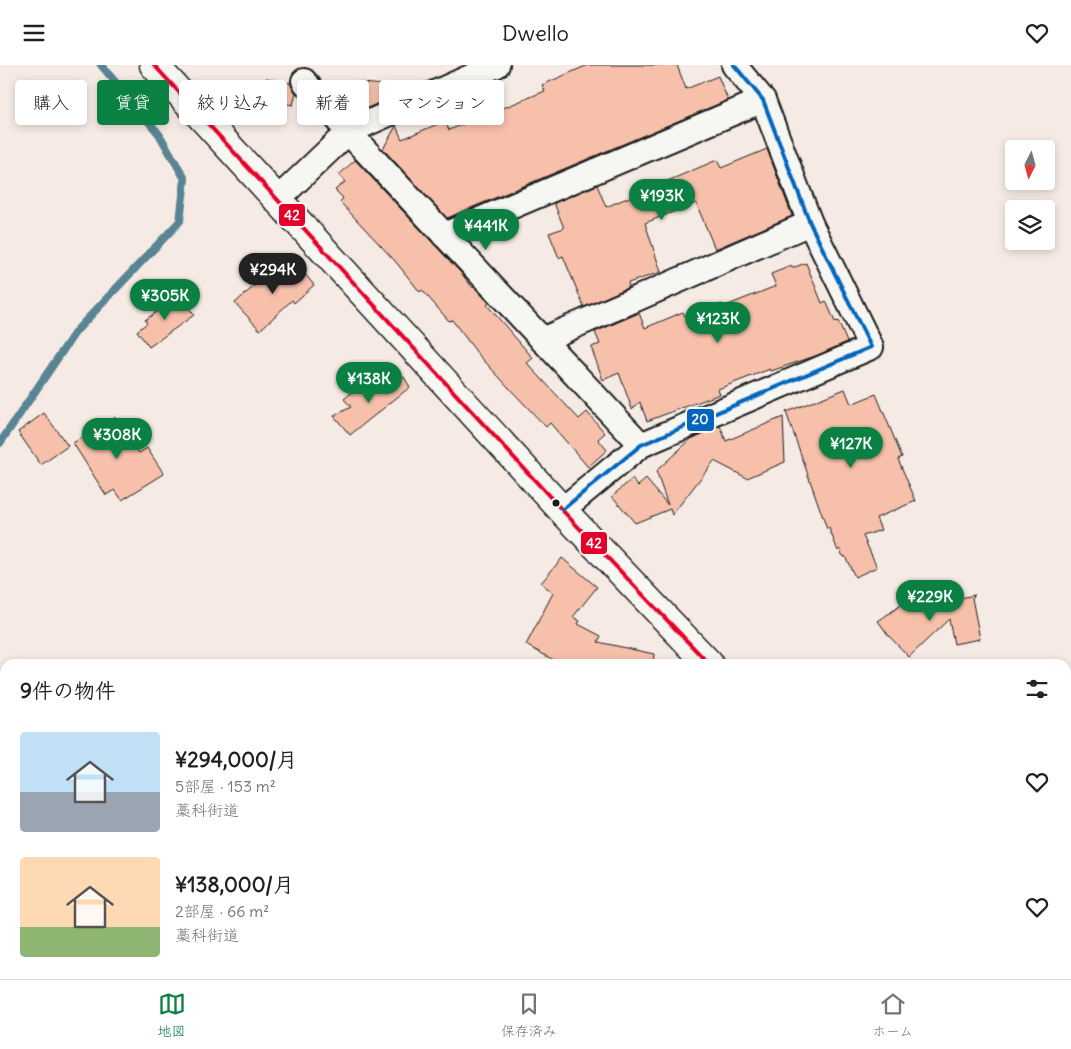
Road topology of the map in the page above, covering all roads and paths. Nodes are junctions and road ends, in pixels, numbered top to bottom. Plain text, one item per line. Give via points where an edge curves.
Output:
1 (154, 65) edge
2 (497, 65) edge
3 (734, 65) edge
4 (763, 100) junction
5 (342, 125) edge
6 (348, 132) junction
7 (278, 199) junction
8 (810, 223) junction
9 (444, 235) junction
10 (542, 340) junction
11 (640, 445) junction
12 (562, 510) junction
13 (704, 659) edge

1 - 7 highway
2 - 6 street
3 - 4 street
4 - 8 street
4 - 9 street
5 - 6 street
6 - 7 street
6 - 9 street
7 - 12 highway
8 - 10 street
8 - 11 street via 871,347
9 - 10 street
10 - 11 street
11 - 12 street
12 - 13 highway

